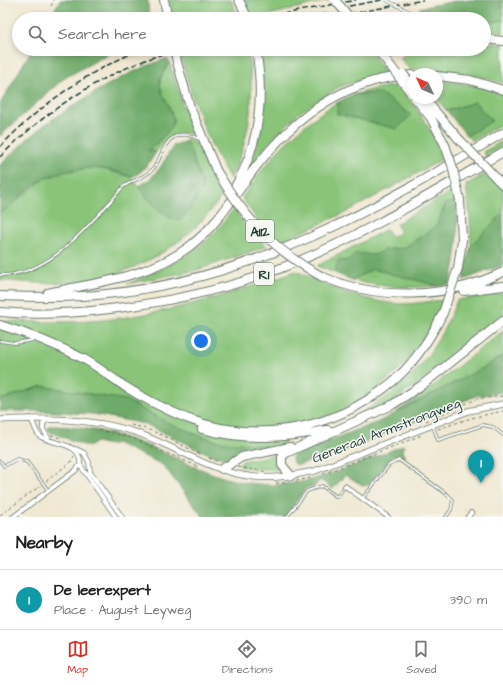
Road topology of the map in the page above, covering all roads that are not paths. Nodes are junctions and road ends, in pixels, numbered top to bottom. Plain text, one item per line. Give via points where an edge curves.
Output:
1 (164, 0) edge
2 (239, 0) edge
3 (335, 0) edge
4 (341, 0) edge
5 (386, 0) edge
6 (167, 12) edge
7 (245, 12) edge
8 (345, 12) edge
9 (352, 12) edge
10 (410, 12) edge
11 (491, 40) edge
12 (503, 41) edge
13 (176, 56) edge
14 (257, 56) edge
15 (384, 56) edge
16 (386, 56) edge
17 (388, 60) junction
18 (407, 76) edge
19 (443, 77) edge
20 (407, 85) edge
21 (503, 90) edge
22 (421, 104) edge
23 (429, 104) edge
24 (503, 133) edge
25 (202, 139) junction
26 (503, 152) edge
27 (503, 185) edge
28 (207, 231) junction
29 (503, 272) edge
30 (0, 275) edge
31 (503, 286) edge
32 (445, 290) junction
33 (0, 296) edge
34 (34, 296) junction
35 (0, 312) edge
36 (503, 321) edge
37 (0, 325) edge
38 (43, 339) junction
39 (0, 341) edge
40 (126, 387) junction
41 (503, 404) edge
42 (49, 418) junction
43 (363, 419) junction
44 (0, 420) edge
45 (37, 421) junction
46 (43, 424) junction
47 (433, 425) junction
48 (503, 435) edge
49 (50, 437) junction
50 (302, 444) junction
51 (70, 447) junction
52 (0, 461) edge
53 (89, 462) junction
54 (80, 465) junction
55 (222, 469) junction
56 (291, 476) junction
57 (346, 486) joint
58 (48, 491) junction
59 (363, 498) junction
60 (471, 512) dead end
61 (13, 517) edge
62 (116, 517) edge
63 (122, 517) edge
64 (287, 517) edge
65 (388, 517) edge
66 (446, 517) edge
67 (468, 517) edge

1 - 6 highway
2 - 7 highway
3 - 8 highway, bridge
4 - 9 highway
5 - 10 lane, bridge
11 - 12 highway
13 - 25 highway, A112, bridge
14 - 28 highway via 260,107 252,149 238,182
15 - 17 highway
16 - 17 highway
17 - 20 highway, bridge
18 - 28 highway via 389,78 351,90 316,108 296,123 270,150 219,219
19 - 21 highway via 470,80
22 - 40 highway, bridge via 445,145 452,165 460,200 462,240 458,268 443,314 409,366 391,383 351,410 334,418 301,428 261,432 221,428 182,416
23 - 27 highway, bridge
24 - 34 highway, R1 via 376,206 320,235 261,259 216,273 136,290 86,296
25 - 30 lane via 186,135 172,138 152,170 123,187 61,250 35,268
25 - 32 highway, A112, bridge via 216,170 241,210 267,238 294,260 321,276 346,286 380,292 415,293
26 - 35 highway, R1 via 392,216 305,258 254,278 205,293 143,305 74,313
28 - 34 highway via 168,260 136,274
29 - 32 highway via 471,285
31 - 32 highway, A112 via 469,291
33 - 34 highway, R1
36 - 43 highway via 407,396
37 - 38 highway
38 - 39 lane via 15,343
38 - 40 highway via 85,360
40 - 43 highway via 141,399 185,422 219,434 283,437 332,429
41 - 47 street, Generaal Armstrongweg via 468,411
42 - 45 street, Generaal Armstrongweg
42 - 46 street
42 - 55 street, Generaal Armstrongweg via 92,422 134,432
43 - 50 highway
44 - 45 street, Generaal Armstrongweg via 30,418
45 - 46 street
45 - 49 street via 37,433 42,437
46 - 49 street via 43,429
47 - 48 lane via 438,440 483,425
47 - 56 street, Generaal Armstrongweg via 334,464
49 - 51 street
50 - 55 highway via 242,457
50 - 56 highway via 282,457 282,465
51 - 53 street via 84,453
51 - 54 street via 79,455
52 - 58 lane via 4,466 18,460 27,462
53 - 54 street
53 - 63 street via 90,472
54 - 58 street via 75,472
54 - 62 street
55 - 56 street, Generaal Armstrongweg via 254,477
57 - 59 street
57 - 64 lane via 337,497 322,486 307,491
58 - 61 street
59 - 65 street
59 - 66 lane via 389,464 399,460 453,500
60 - 67 street

